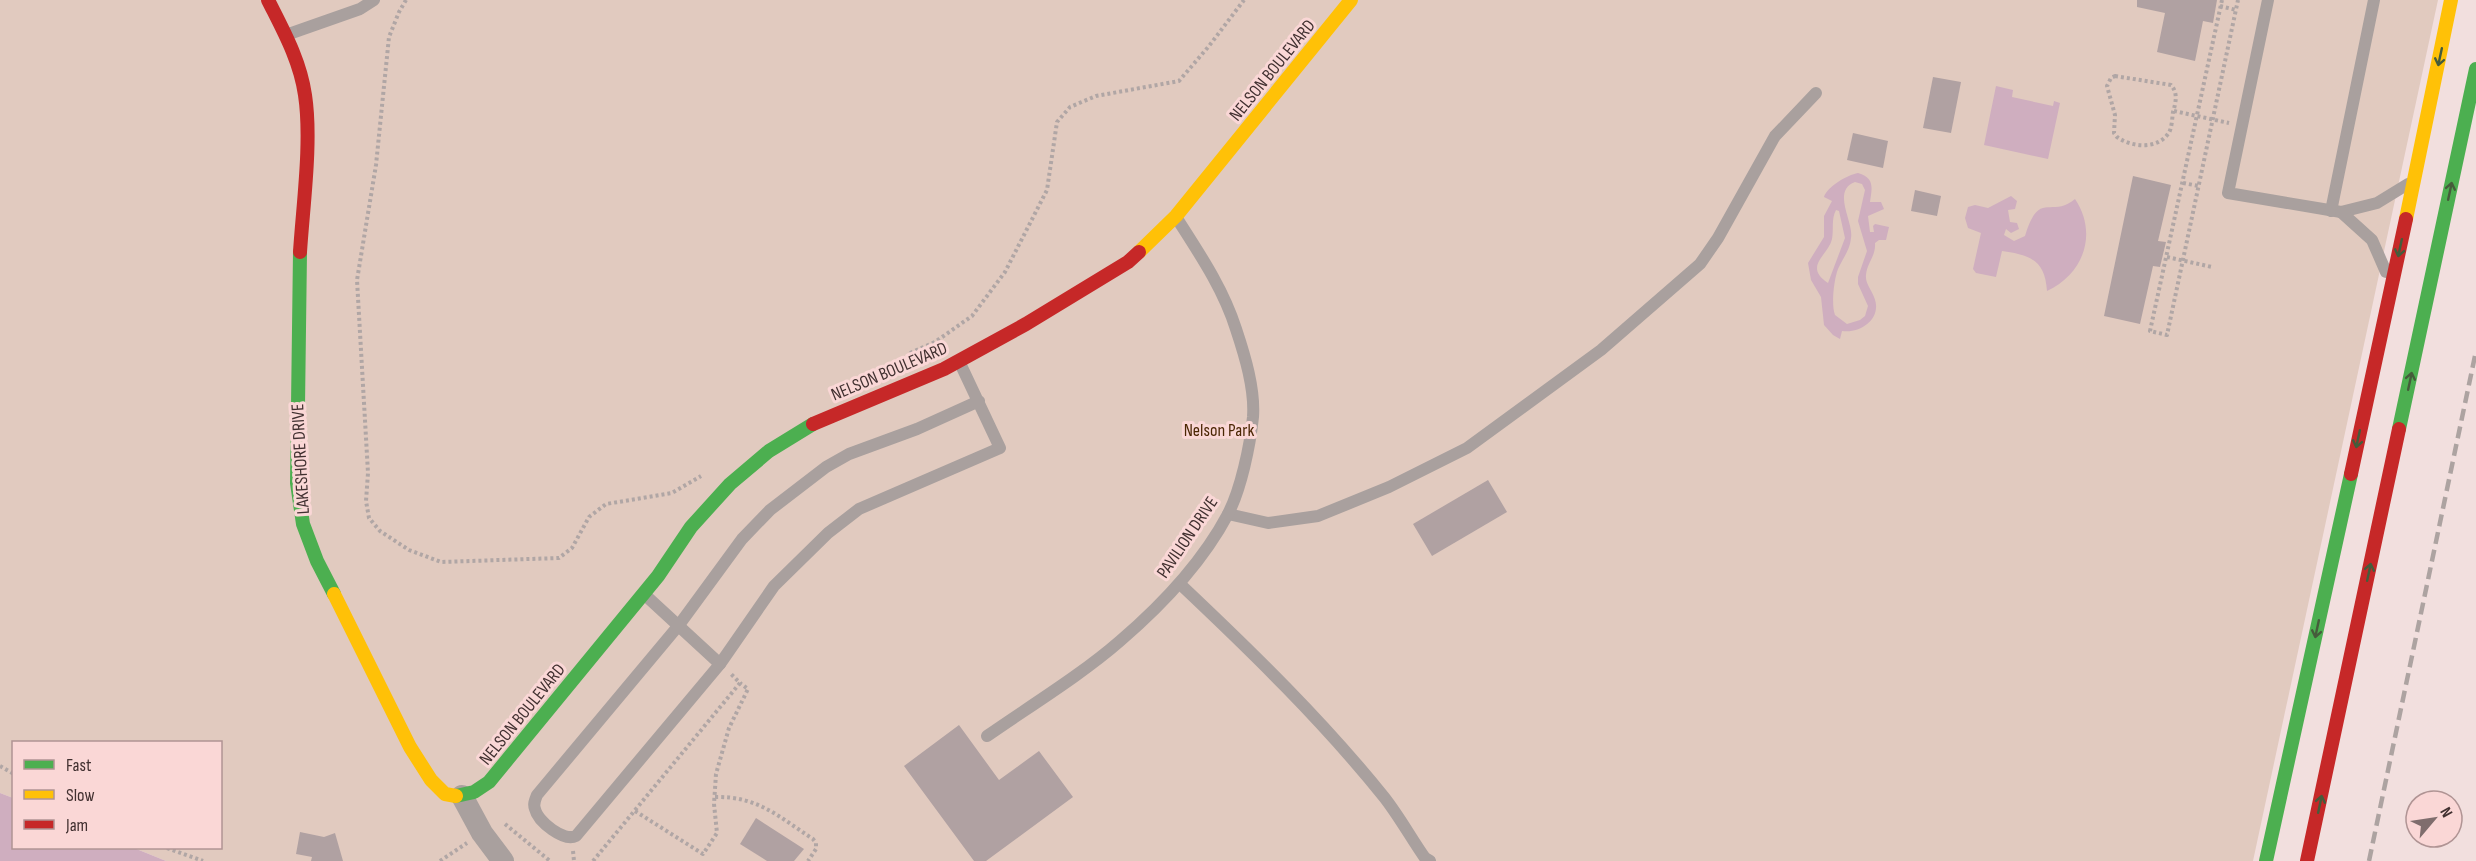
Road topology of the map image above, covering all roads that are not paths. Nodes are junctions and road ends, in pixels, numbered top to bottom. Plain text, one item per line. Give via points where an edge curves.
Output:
1 (268, 0) edge
2 (374, 0) edge
3 (1351, 0) edge
4 (2268, 0) edge
5 (2374, 0) edge
6 (2451, 0) edge
7 (286, 35) junction
8 (2476, 69) edge
9 (1816, 93) dead end
10 (2415, 179) junction
11 (2336, 211) junction
12 (1176, 216) junction
13 (2391, 286) junction
14 (959, 361) junction
15 (979, 401) junction
16 (1228, 514) junction
17 (1180, 584) junction
18 (644, 594) junction
19 (679, 625) junction
20 (720, 664) junction
21 (987, 736) dead end
22 (462, 796) junction
23 (503, 861) edge
24 (1430, 861) edge
25 (2266, 861) edge
26 (2307, 861) edge

1 - 7 street, LAKESHORE DRIVE
2 - 7 lane via 360,9
3 - 12 street, NELSON BOULEVARD
4 - 11 lane via 2228,193
5 - 11 lane
6 -> 10 street
7 - 22 street, LAKESHORE DRIVE via 299,69 307,127 297,372 297,483 303,524 317,561 410,747 445,794
26 -> 8 street
9 - 16 lane via 1775,136 1700,264 1601,350 1467,447 1389,487 1318,516 1268,523
10 - 11 lane via 2377,203
10 -> 13 street
11 - 13 lane via 2372,240
12 - 14 street, NELSON BOULEVARD via 1128,262
12 - 16 lane, PAVILION DRIVE via 1223,297 1249,376 1253,416 1236,495
13 -> 25 street
14 - 15 lane
14 - 18 street, NELSON BOULEVARD via 816,422 769,451 730,484 691,527
15 - 19 lane via 849,454 801,485 742,539
15 - 20 lane via 1000,448 859,509 828,532 774,586
16 - 17 lane, PAVILION DRIVE
17 - 21 lane, PAVILION DRIVE via 1119,642
17 - 24 lane via 1362,770
18 - 19 lane
18 - 22 street, NELSON BOULEVARD via 489,782
19 - 20 lane
19 - 20 lane via 537,795 534,808 544,821 564,837 576,836
22 - 23 street

